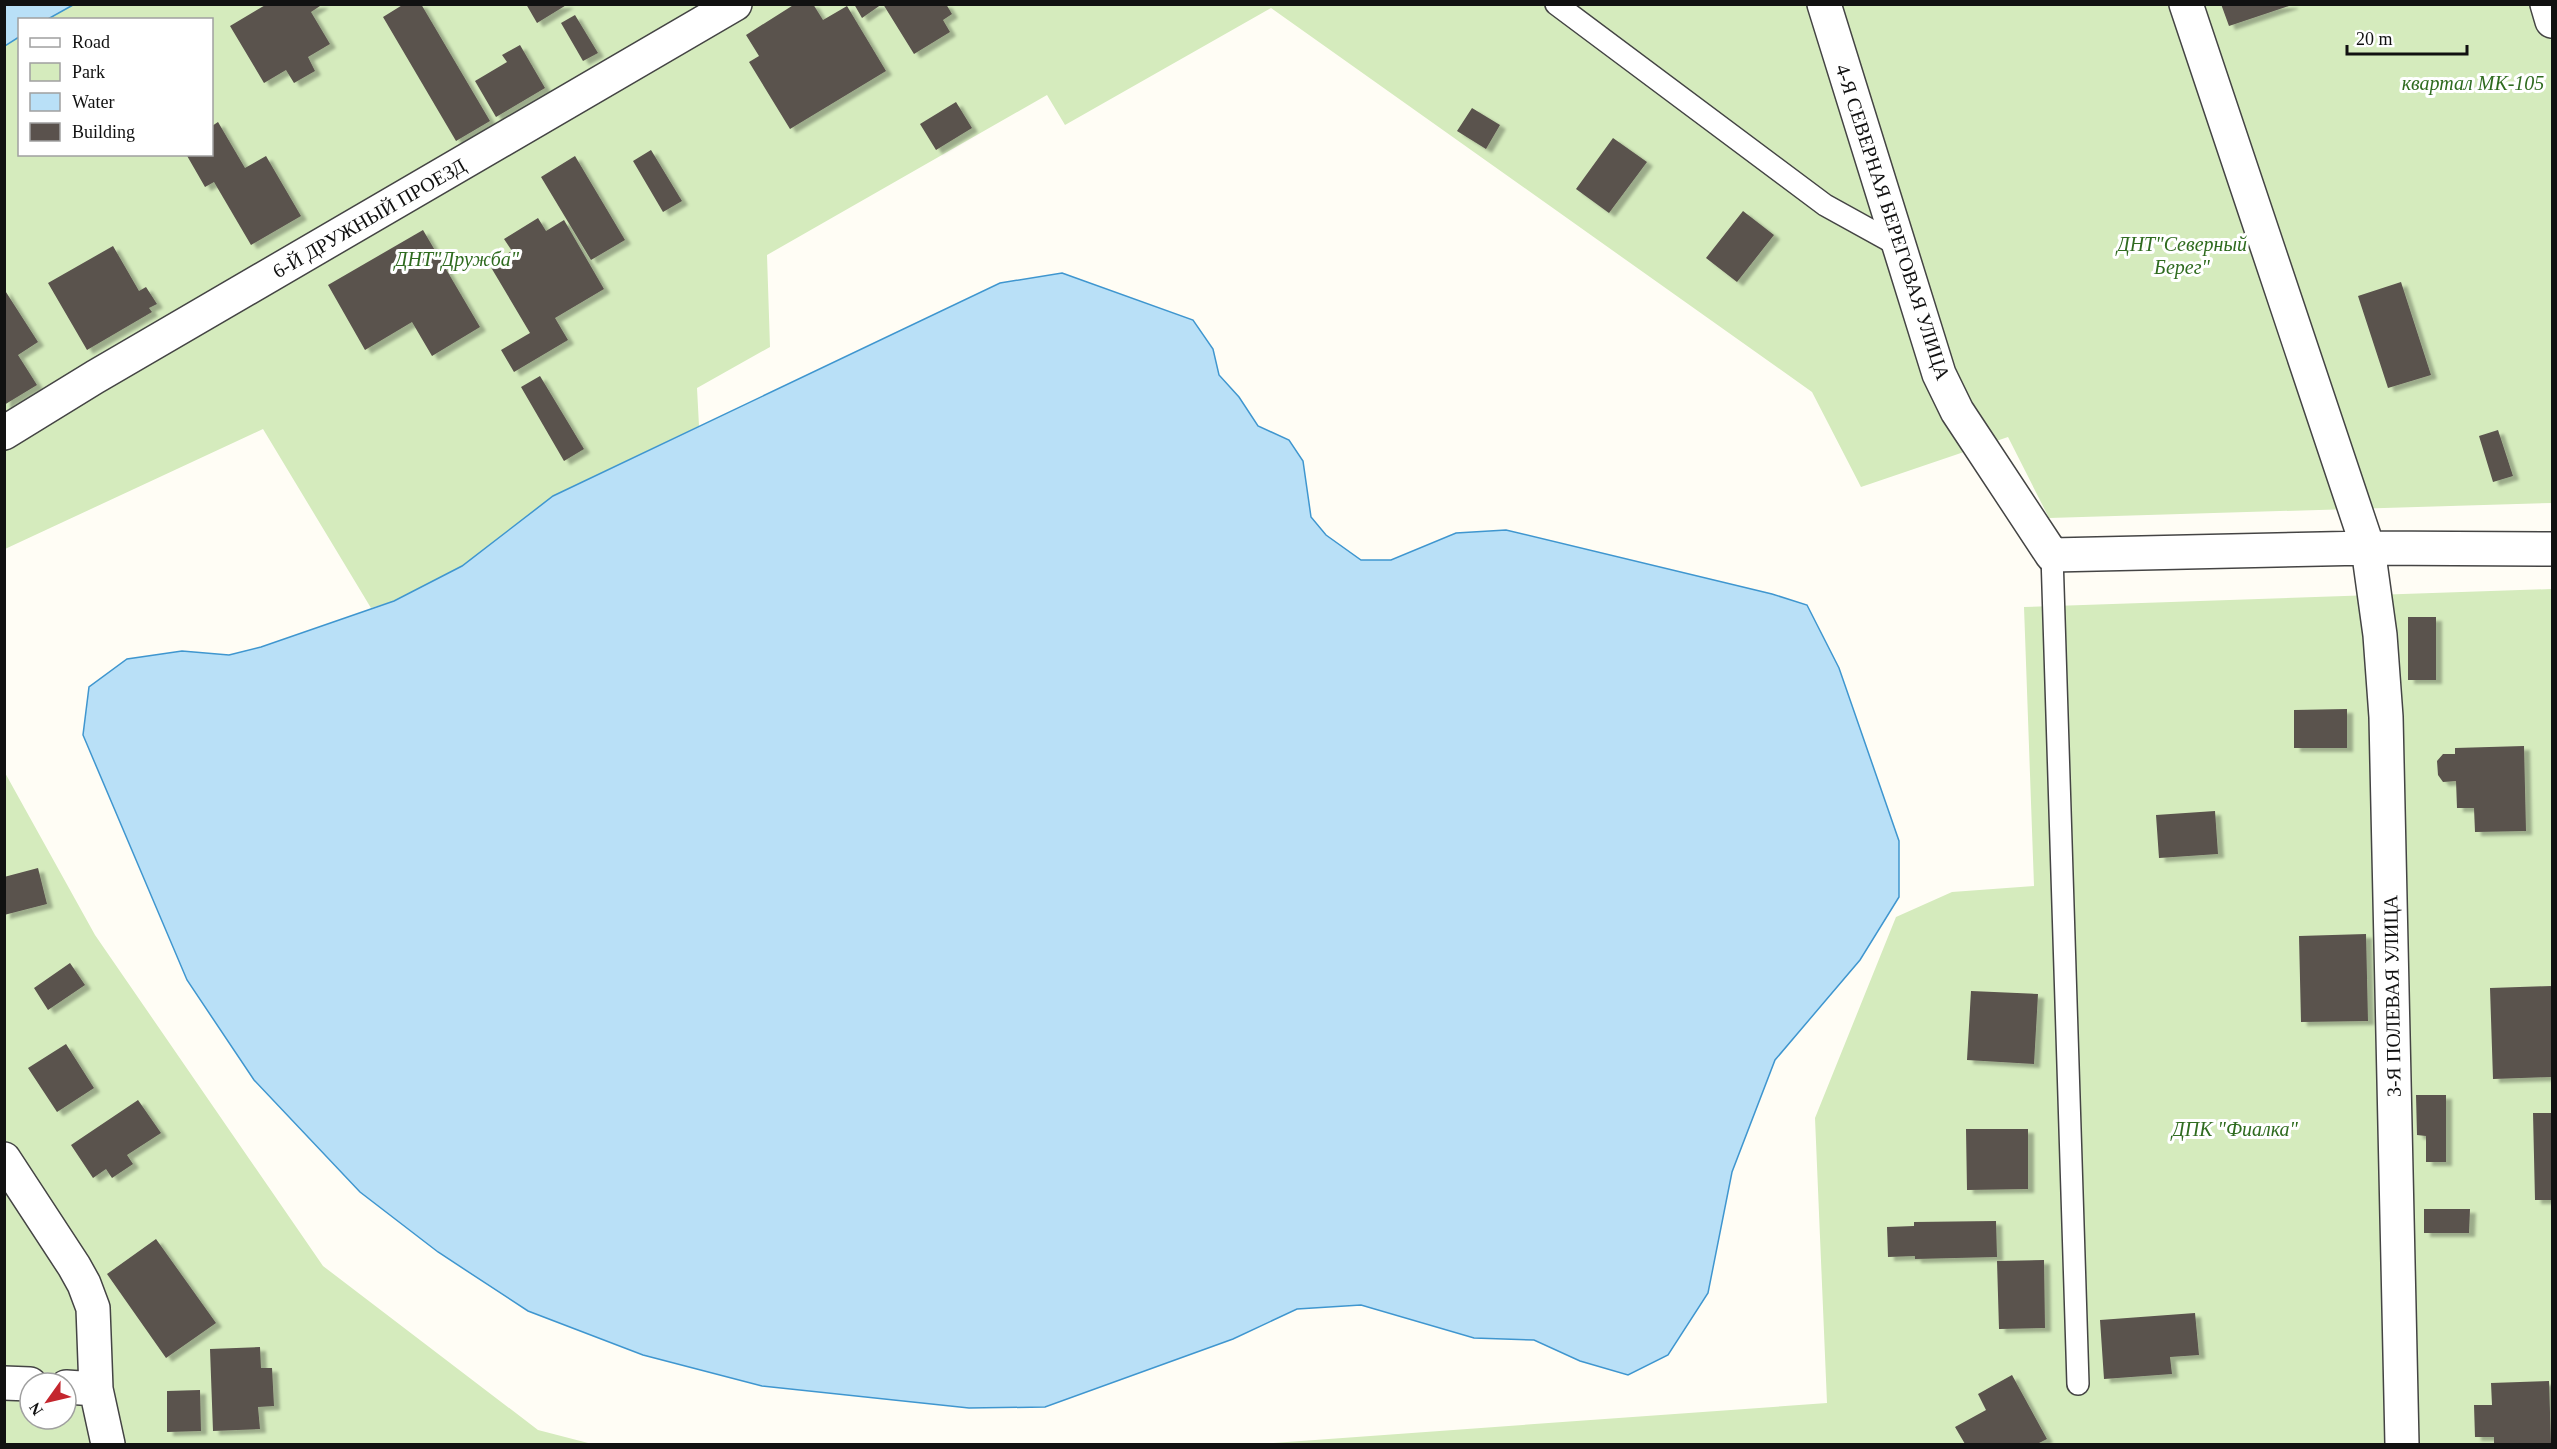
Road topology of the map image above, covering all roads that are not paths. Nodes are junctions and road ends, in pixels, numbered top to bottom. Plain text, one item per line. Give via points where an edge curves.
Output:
1 (735, 4) edge
2 (1556, 4) edge
3 (1824, 4) edge
4 (2187, 4) edge
5 (2547, 4) edge
6 (2553, 21) edge
7 (1901, 247) junction
8 (4, 433) edge
9 (2368, 548) junction
10 (2553, 549) edge
11 (2052, 555) junction
12 (4, 1160) edge
13 (2078, 1384) dead end
14 (81, 1388) edge
15 (108, 1444) edge
16 (2402, 1444) edge

1 - 8 street, 6-Й ДРУЖНЫЙ ПРОЕЗД
2 - 7 lane via 1825,205
3 - 7 street, 4-Я СЕВЕРНАЯ БЕРЕГОВАЯ УЛИЦА
4 - 9 street, 3-Я ПОЛЕВАЯ УЛИЦА
5 - 6 street
7 - 11 street, 4-Я СЕВЕРНАЯ БЕРЕГОВАЯ УЛИЦА via 1940,374 1957,411
9 - 10 street
9 - 11 street
9 - 16 street, 3-Я ПОЛЕВАЯ УЛИЦА via 2386,717
11 - 13 lane
12 - 14 street via 84,1284 93,1308
14 - 15 street

